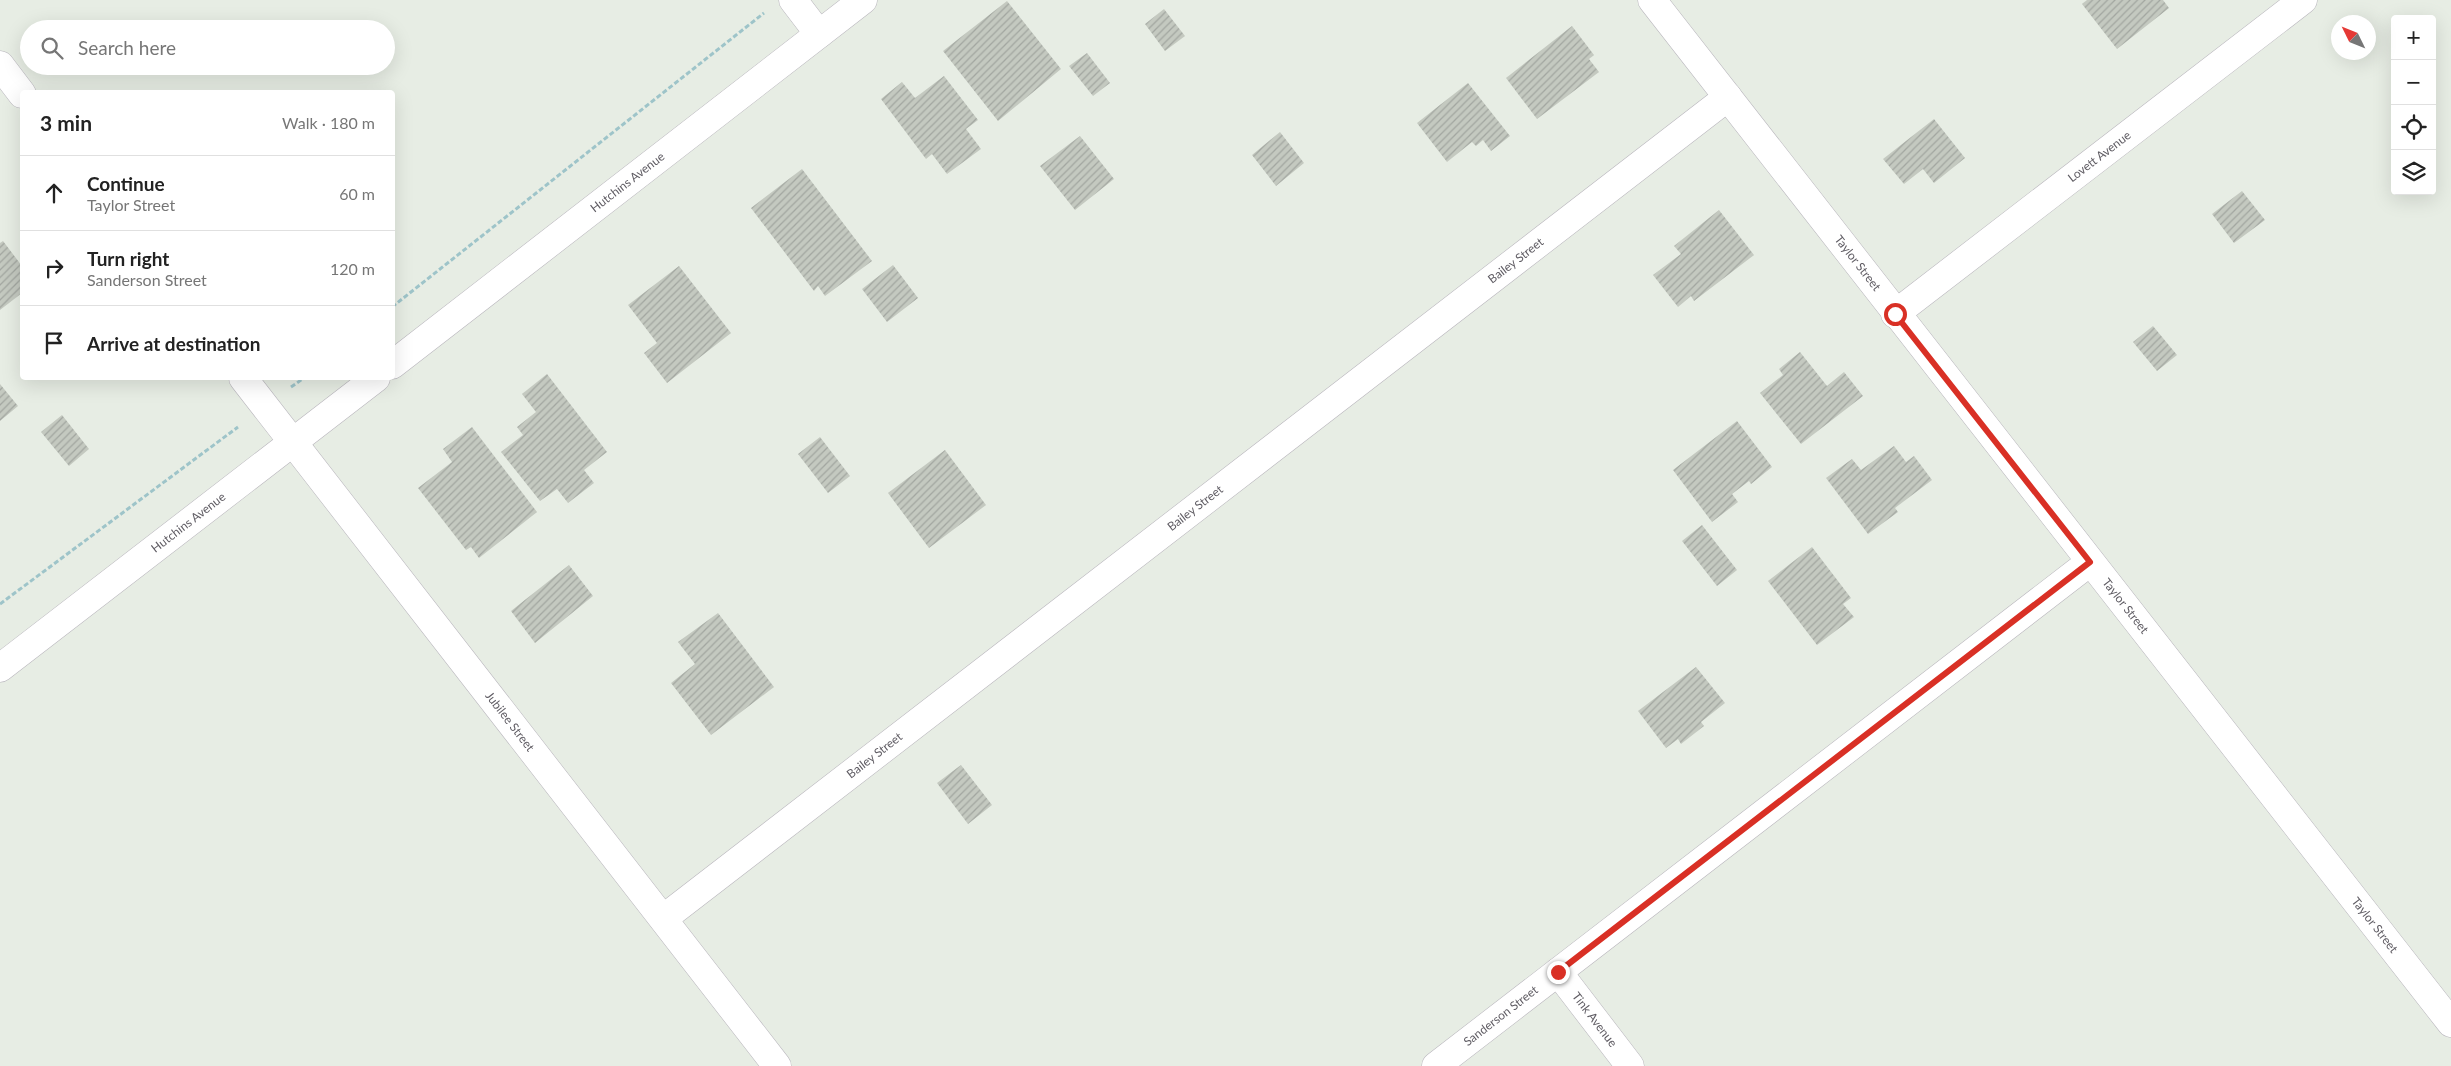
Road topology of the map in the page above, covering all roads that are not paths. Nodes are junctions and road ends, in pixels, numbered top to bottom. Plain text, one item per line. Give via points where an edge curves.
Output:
1 (793, 0) edge
2 (862, 0) edge
3 (1652, 0) edge
4 (2303, 0) edge
5 (819, 34) junction
6 (0, 65) edge
7 (20, 91) edge
8 (1728, 97) junction
9 (1895, 314) junction
10 (395, 363) edge
11 (246, 380) edge
12 (373, 380) edge
13 (293, 442) junction
14 (2090, 562) junction
15 (0, 668) edge
16 (664, 918) junction
17 (1558, 972) junction
18 (2451, 1023) edge
19 (777, 1066) edge
20 (1436, 1066) edge
21 (1630, 1066) edge

1 - 5 street
2 - 5 street, Hutchins Avenue
3 - 8 street, Taylor Street
4 - 9 street, Lovett Avenue
5 - 10 street, Hutchins Avenue
6 - 7 street
8 - 9 street, Taylor Street
8 - 16 street, Bailey Street
9 - 14 street, Taylor Street
11 - 13 street, Jubilee Street
12 - 13 street, Hutchins Avenue
13 - 15 street, Hutchins Avenue
13 - 16 street, Jubilee Street
14 - 17 street, Sanderson Street
14 - 18 street, Taylor Street
16 - 19 street, Jubilee Street
17 - 20 street, Sanderson Street
17 - 21 street, Tink Avenue

